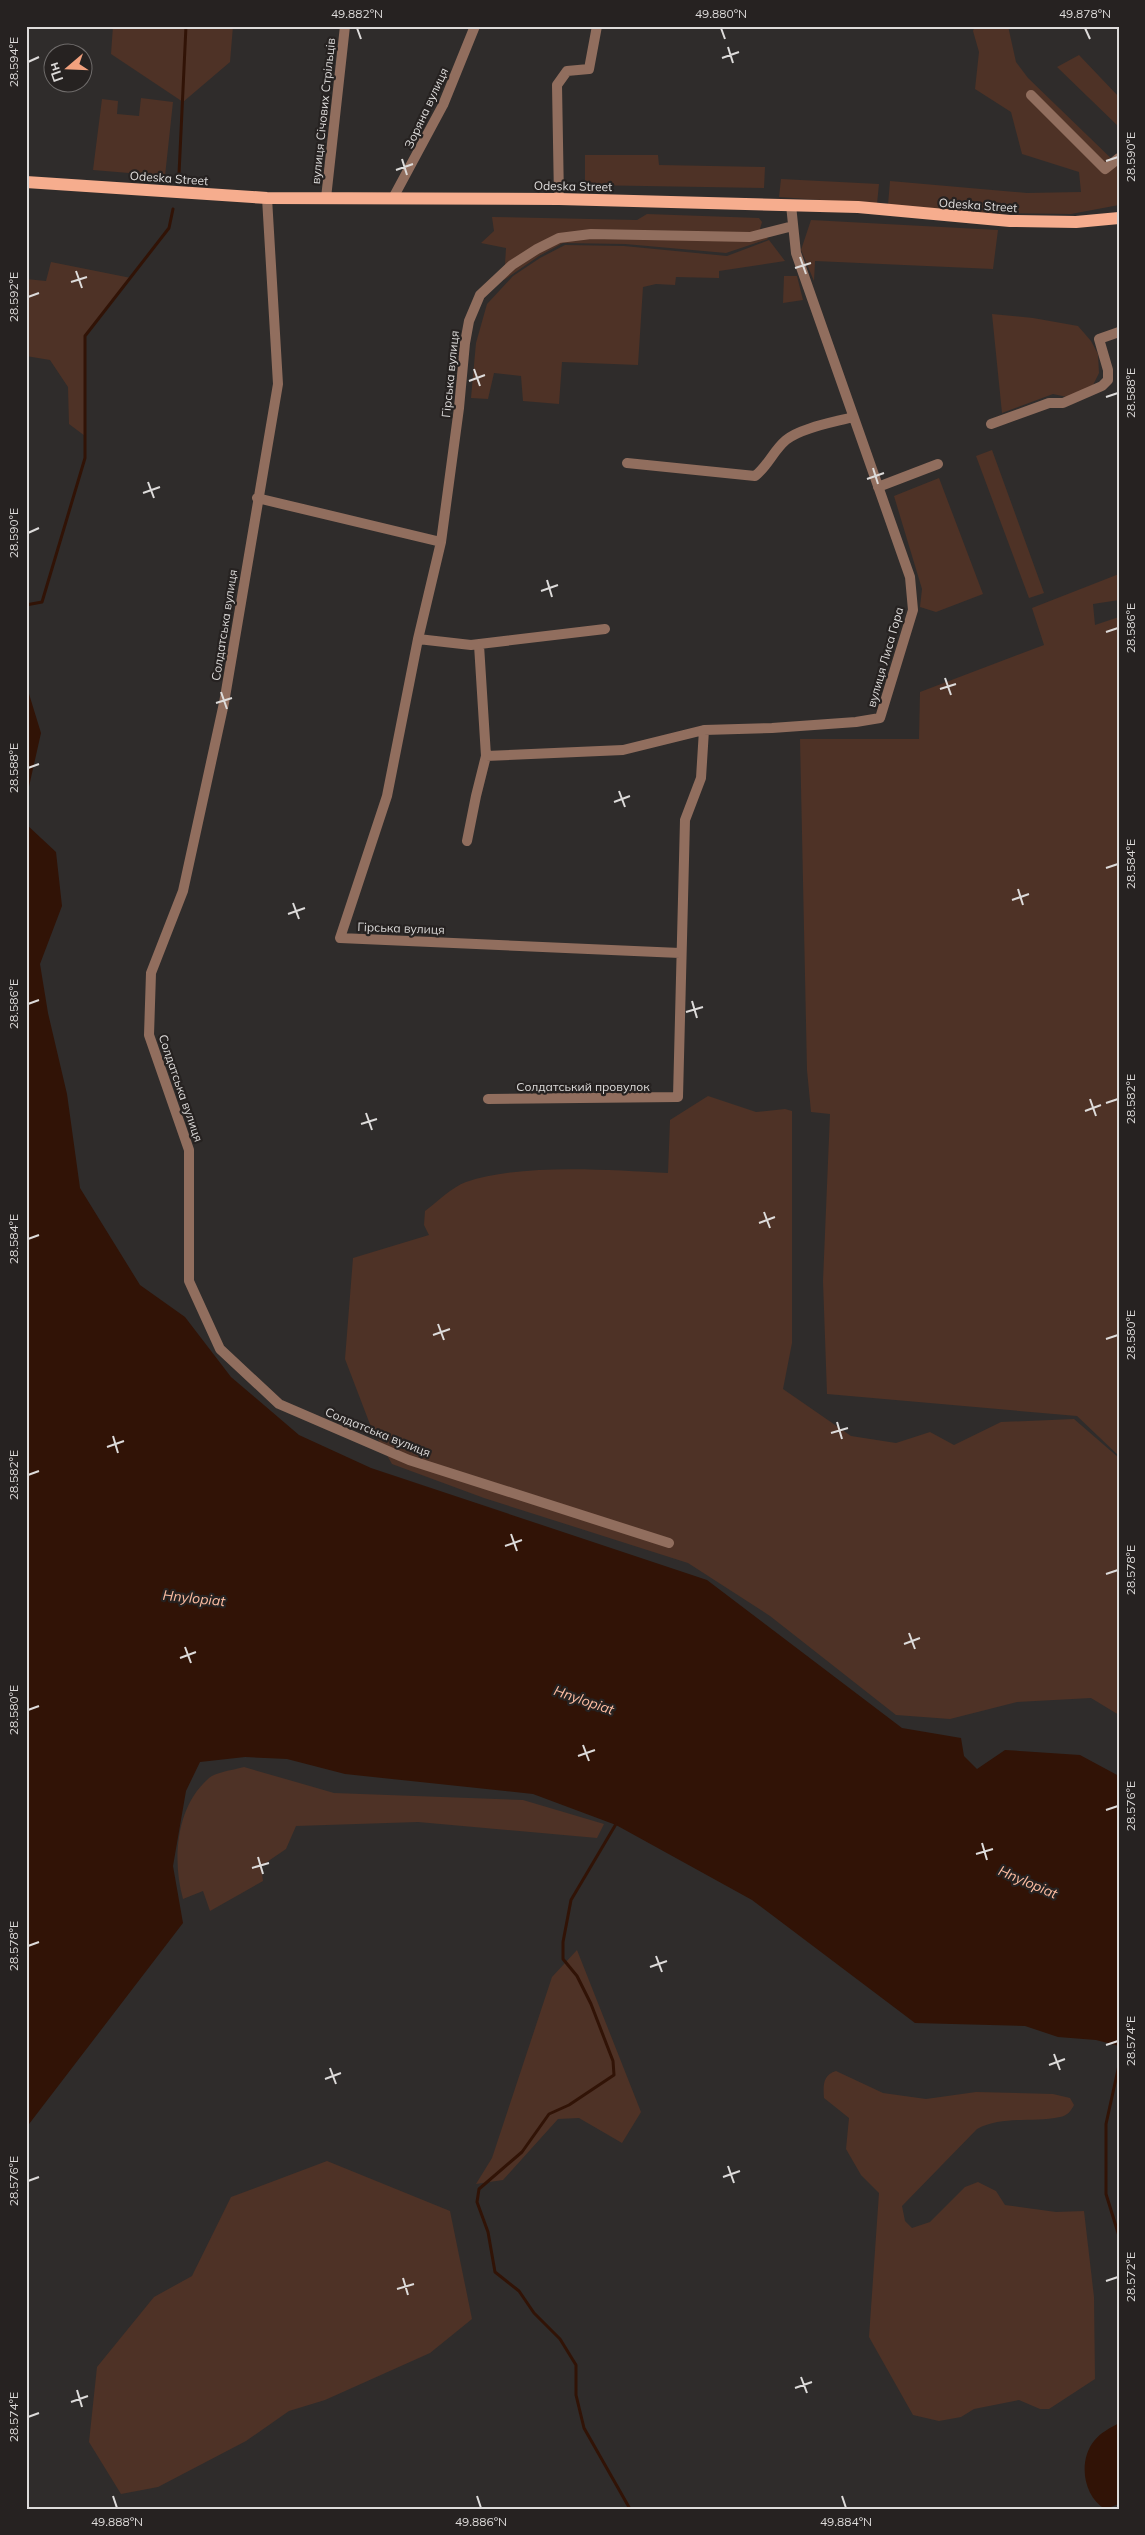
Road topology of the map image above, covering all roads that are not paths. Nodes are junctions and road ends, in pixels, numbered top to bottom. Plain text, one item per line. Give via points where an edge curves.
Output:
1 (345, 26) edge
2 (475, 26) edge
3 (597, 26) edge
4 (1031, 95) dead end
5 (1119, 158) edge
6 (26, 182) edge
7 (267, 198) junction
8 (326, 198) junction
9 (393, 198) junction
10 (559, 199) junction
11 (791, 205) junction
12 (1119, 218) edge
13 (793, 226) junction
14 (1119, 332) edge
15 (853, 417) junction
16 (991, 424) dead end
17 (627, 463) dead end
18 (938, 464) dead end
19 (878, 487) junction
20 (257, 498) junction
21 (441, 542) junction
22 (605, 629) dead end
23 (418, 639) junction
24 (479, 644) junction
25 (704, 730) junction
26 (486, 756) junction
27 (467, 841) dead end
28 (680, 953) junction
29 (488, 1098) dead end
30 (669, 1543) dead end

1 - 8 street, вулиця Січових Стрільців
2 - 9 street, Зоряна вулиця via 444,105
3 - 10 street via 589,69 567,70 557,85
4 - 5 street via 1105,169
6 - 7 main road, Odeska Street
7 - 8 main road, Odeska Street
7 - 20 street, Солдатська вулиця via 278,384
8 - 9 main road, Odeska Street
9 - 10 main road, Odeska Street
10 - 11 main road, Odeska Street
11 - 12 main road, Odeska Street via 1019,221 1076,222
11 - 13 street, вулиця Лиса Гора
13 - 15 street, вулиця Лиса Гора via 796,252
13 - 21 street, Гірська вулиця via 750,237 591,234 560,238 537,248 512,265 480,295 469,321
14 - 16 street via 1099,339 1108,370 1108,380 1102,386 1063,403 1048,403
15 - 17 street via 791,437 755,476
15 - 19 street, вулиця Лиса Гора
18 - 19 street
19 - 25 street, вулиця Лиса Гора via 913,593 913,610 880,718 788,727
20 - 21 street
20 - 30 street, Солдатська вулиця via 224,703 183,892 151,973 149,1034 189,1150 189,1281 220,1349 279,1404 409,1460
21 - 23 street, Гірська вулиця
22 - 24 street
23 - 24 street
23 - 28 street, Гірська вулиця via 387,796 340,938
24 - 26 street
25 - 26 street via 623,750
25 - 28 street via 701,778 685,820
26 - 27 street
28 - 29 street, Солдатський провулок via 678,1097

